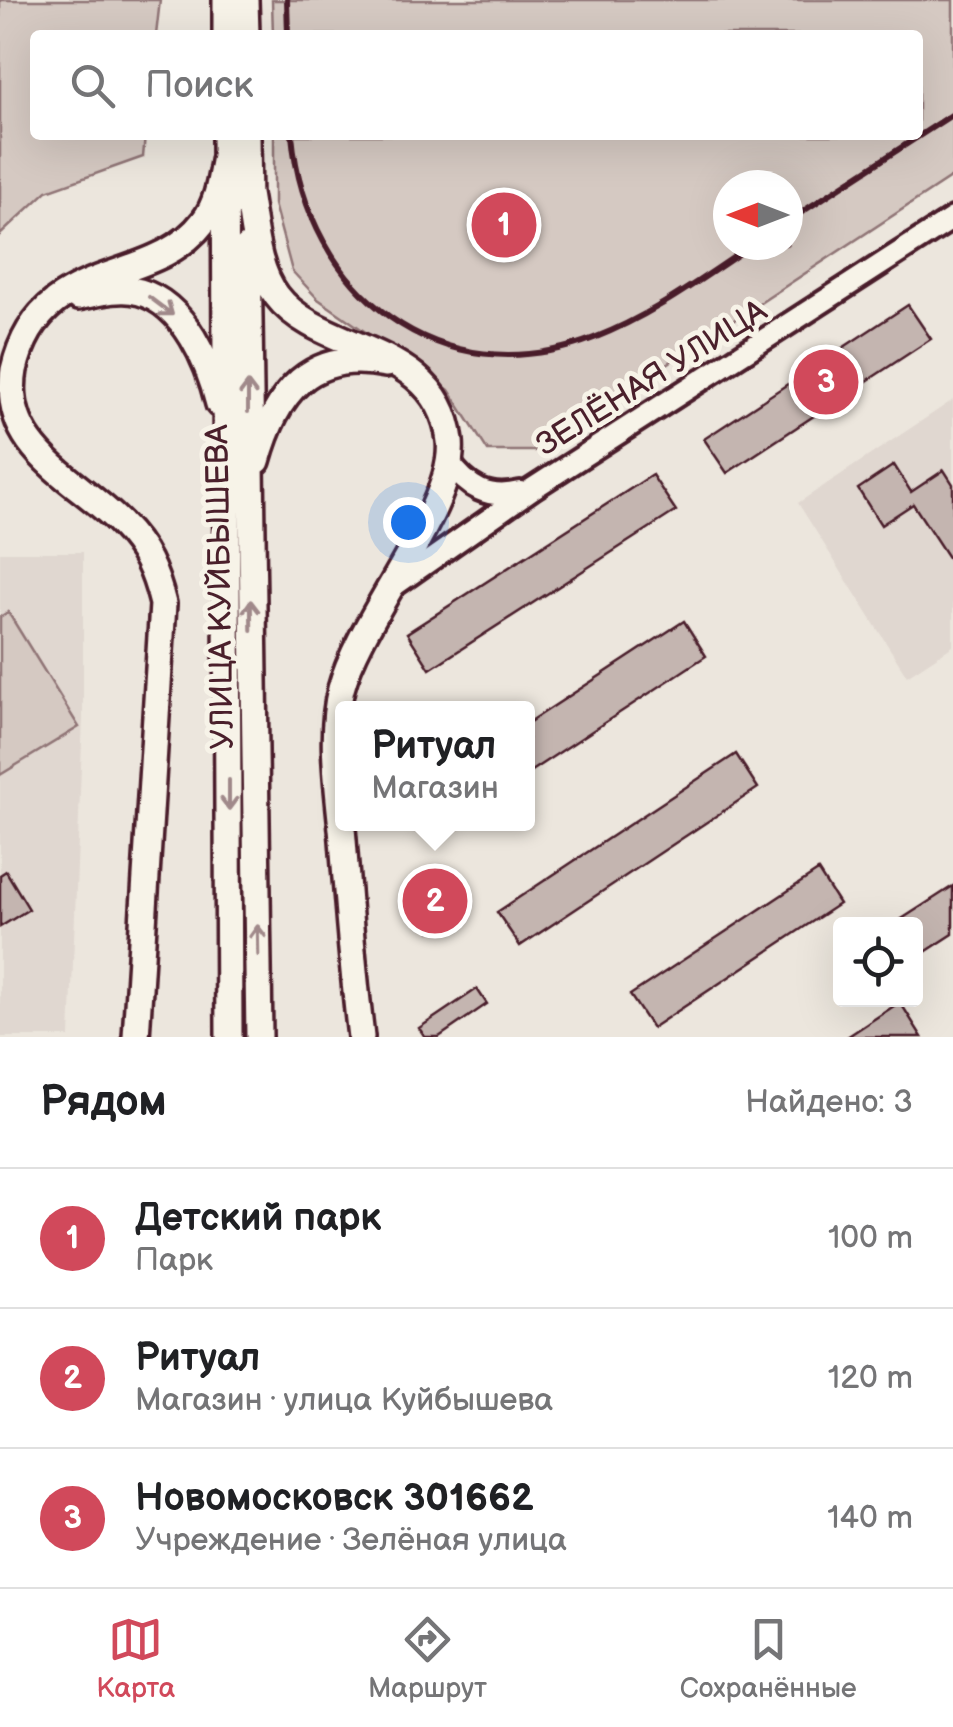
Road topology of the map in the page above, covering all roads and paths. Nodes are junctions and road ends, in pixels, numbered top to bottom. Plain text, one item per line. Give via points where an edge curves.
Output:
1 (226, 0) edge
2 (245, 0) edge
3 (226, 30) edge
4 (246, 30) edge
5 (247, 140) edge
6 (225, 146) edge
7 (248, 194) junction
8 (953, 218) edge
9 (38, 317) junction
10 (408, 372) junction
11 (229, 453) junction
12 (449, 462) junction
13 (532, 489) junction
14 (249, 494) junction
15 (428, 515) junction
16 (464, 533) junction
17 (380, 598) junction
18 (341, 701) edge
19 (344, 831) edge
20 (136, 1037) edge
21 (229, 1037) edge
22 (259, 1037) edge
23 (360, 1037) edge

1 - 3 main road
2 - 4 main road
5 - 7 main road, УЛИЦА КУЙБЫШЕВА
6 - 9 main road via 213,205 192,235 89,280
6 - 11 main road, УЛИЦА КУЙБЫШЕВА
7 - 10 main road via 275,294 291,311
14 -> 7 main road, УЛИЦА КУЙБЫШЕВА
8 - 13 street, ЗЕЛЁНАЯ УЛИЦА
9 -> 11 main road via 100,292 140,292 160,304 184,325 211,377
9 - 20 main road via 13,375 18,425 48,465 141,547 163,604
10 - 12 main road via 440,409
10 - 14 main road via 347,359 304,376 270,418
11 -> 21 main road, УЛИЦА КУЙБЫШЕВА
12 - 13 street via 483,493
12 - 15 main road
13 - 16 street, ЗЕЛЁНАЯ УЛИЦА
22 -> 14 main road, УЛИЦА КУЙБЫШЕВА
15 - 16 street
15 - 17 main road
16 - 17 street, ЗЕЛЁНАЯ УЛИЦА
17 - 18 main road via 348,664
19 - 23 main road

